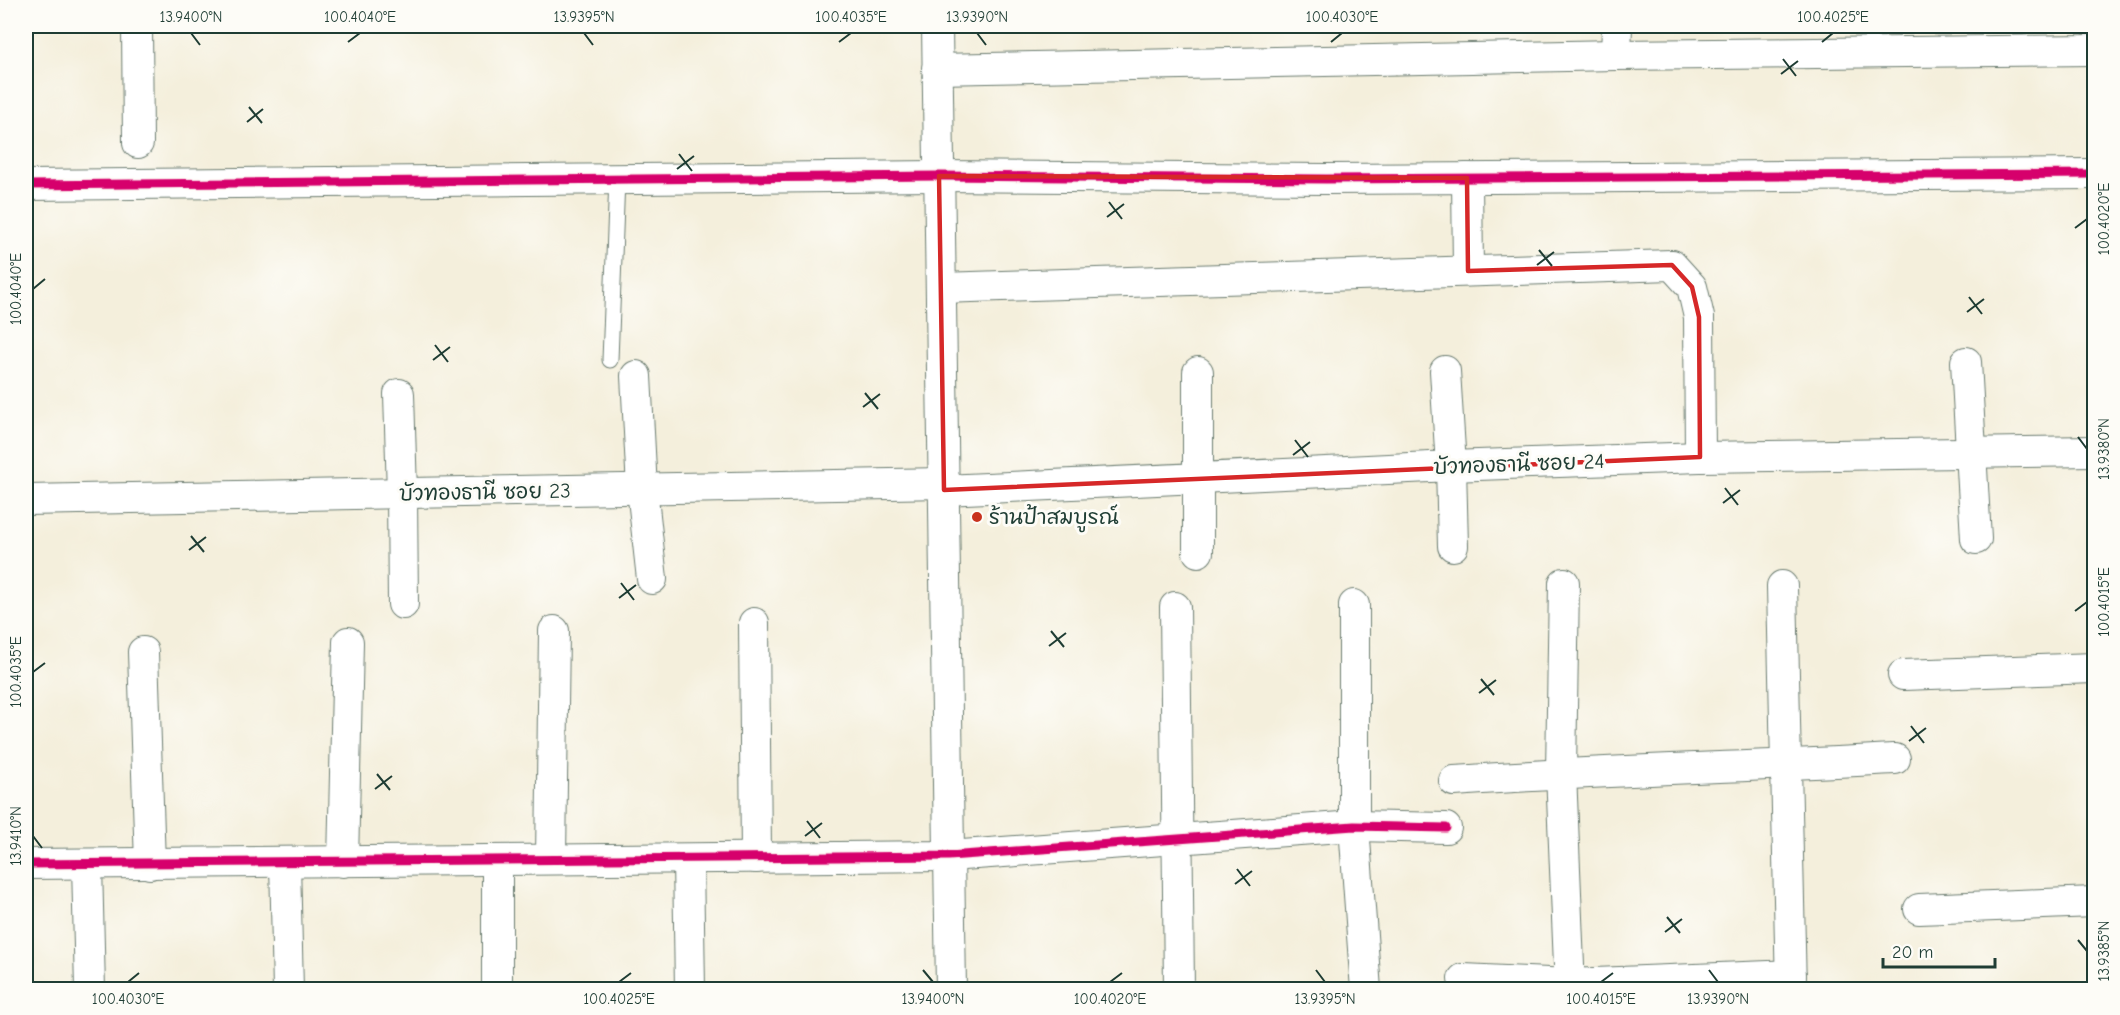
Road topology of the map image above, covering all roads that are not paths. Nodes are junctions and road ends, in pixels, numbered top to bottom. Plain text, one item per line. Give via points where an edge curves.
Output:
1 (137, 26) edge
2 (937, 26) edge
3 (1617, 26) edge
4 (2094, 50) edge
5 (1616, 55) junction
6 (937, 69) junction
7 (138, 143) dead end
8 (2094, 174) edge
9 (939, 176) junction
10 (1467, 178) junction
11 (617, 179) junction
12 (26, 185) edge
13 (1468, 271) junction
14 (941, 288) junction
15 (610, 360) dead end
16 (1966, 362) dead end
17 (1445, 371) dead end
18 (1198, 372) dead end
19 (636, 376) dead end
20 (399, 394) dead end
21 (2094, 451) edge
22 (1972, 453) junction
23 (1700, 458) junction
24 (1451, 466) junction
25 (1199, 479) junction
26 (944, 487) junction
27 (642, 489) junction
28 (402, 494) junction
29 (26, 500) edge
30 (1976, 539) dead end
31 (1453, 546) dead end
32 (1198, 552) dead end
33 (652, 579) dead end
34 (1564, 584) dead end
35 (1782, 586) dead end
36 (403, 604) dead end
37 (1354, 605) dead end
38 (1175, 607) dead end
39 (754, 623) dead end
40 (554, 631) dead end
41 (348, 642) dead end
42 (143, 652) dead end
43 (2094, 668) edge
44 (1903, 675) dead end
45 (1895, 759) dead end
46 (1786, 765) junction
47 (1561, 773) junction
48 (1454, 781) dead end
49 (1354, 826) junction
50 (1446, 828) dead end
51 (1178, 839) junction
52 (949, 856) junction
53 (551, 858) junction
54 (756, 858) junction
55 (688, 859) junction
56 (497, 860) junction
57 (285, 862) junction
58 (343, 862) junction
59 (26, 864) edge
60 (87, 864) junction
61 (150, 864) junction
62 (2094, 902) edge
63 (1919, 909) dead end
64 (1463, 979) dead end
65 (1791, 982) edge
66 (1570, 987) edge
67 (90, 990) edge
68 (288, 990) edge
69 (497, 990) edge
70 (690, 990) edge
71 (951, 990) edge
72 (1179, 990) edge
73 (1366, 990) edge

1 - 7 street
2 - 6 street
3 - 5 street
4 - 5 street
5 - 6 street
6 - 9 street
8 - 10 street
9 - 10 street
9 - 11 street
9 - 14 street
10 - 13 street
11 - 12 street
11 - 15 lane
13 - 14 street
13 - 23 street via 1672,265 1692,287 1699,317
14 - 26 street
16 - 22 street
17 - 24 street
18 - 25 street
19 - 27 street
20 - 28 street
21 - 22 street, บัวทองธานี ซอย 24
22 - 23 street, บัวทองธานี ซอย 24
22 - 30 street
23 - 24 street, บัวทองธานี ซอย 24
24 - 25 street, บัวทองธานี ซอย 24
24 - 31 street
25 - 26 street, บัวทองธานี ซอย 24
25 - 32 street
26 - 27 street, บัวทองธานี ซอย 23
26 - 52 street
27 - 28 street, บัวทองธานี ซอย 23
27 - 33 street
28 - 29 street, บัวทองธานี ซอย 23
28 - 36 street
34 - 47 street
35 - 46 street
37 - 49 street
38 - 51 street
39 - 54 street
40 - 53 street
41 - 58 street
42 - 61 street
43 - 44 street
45 - 46 street
46 - 47 street
46 - 65 street
47 - 48 street
47 - 66 street
49 - 50 street
49 - 51 street
49 - 73 street
51 - 52 street
51 - 72 street
52 - 54 street
52 - 71 street
53 - 55 street
53 - 56 street
54 - 55 street
55 - 70 street
56 - 58 street
56 - 69 street
57 - 58 street
57 - 61 street
57 - 68 street
59 - 60 street
60 - 61 street
60 - 67 street
62 - 63 street
64 - 66 street
65 - 66 street

